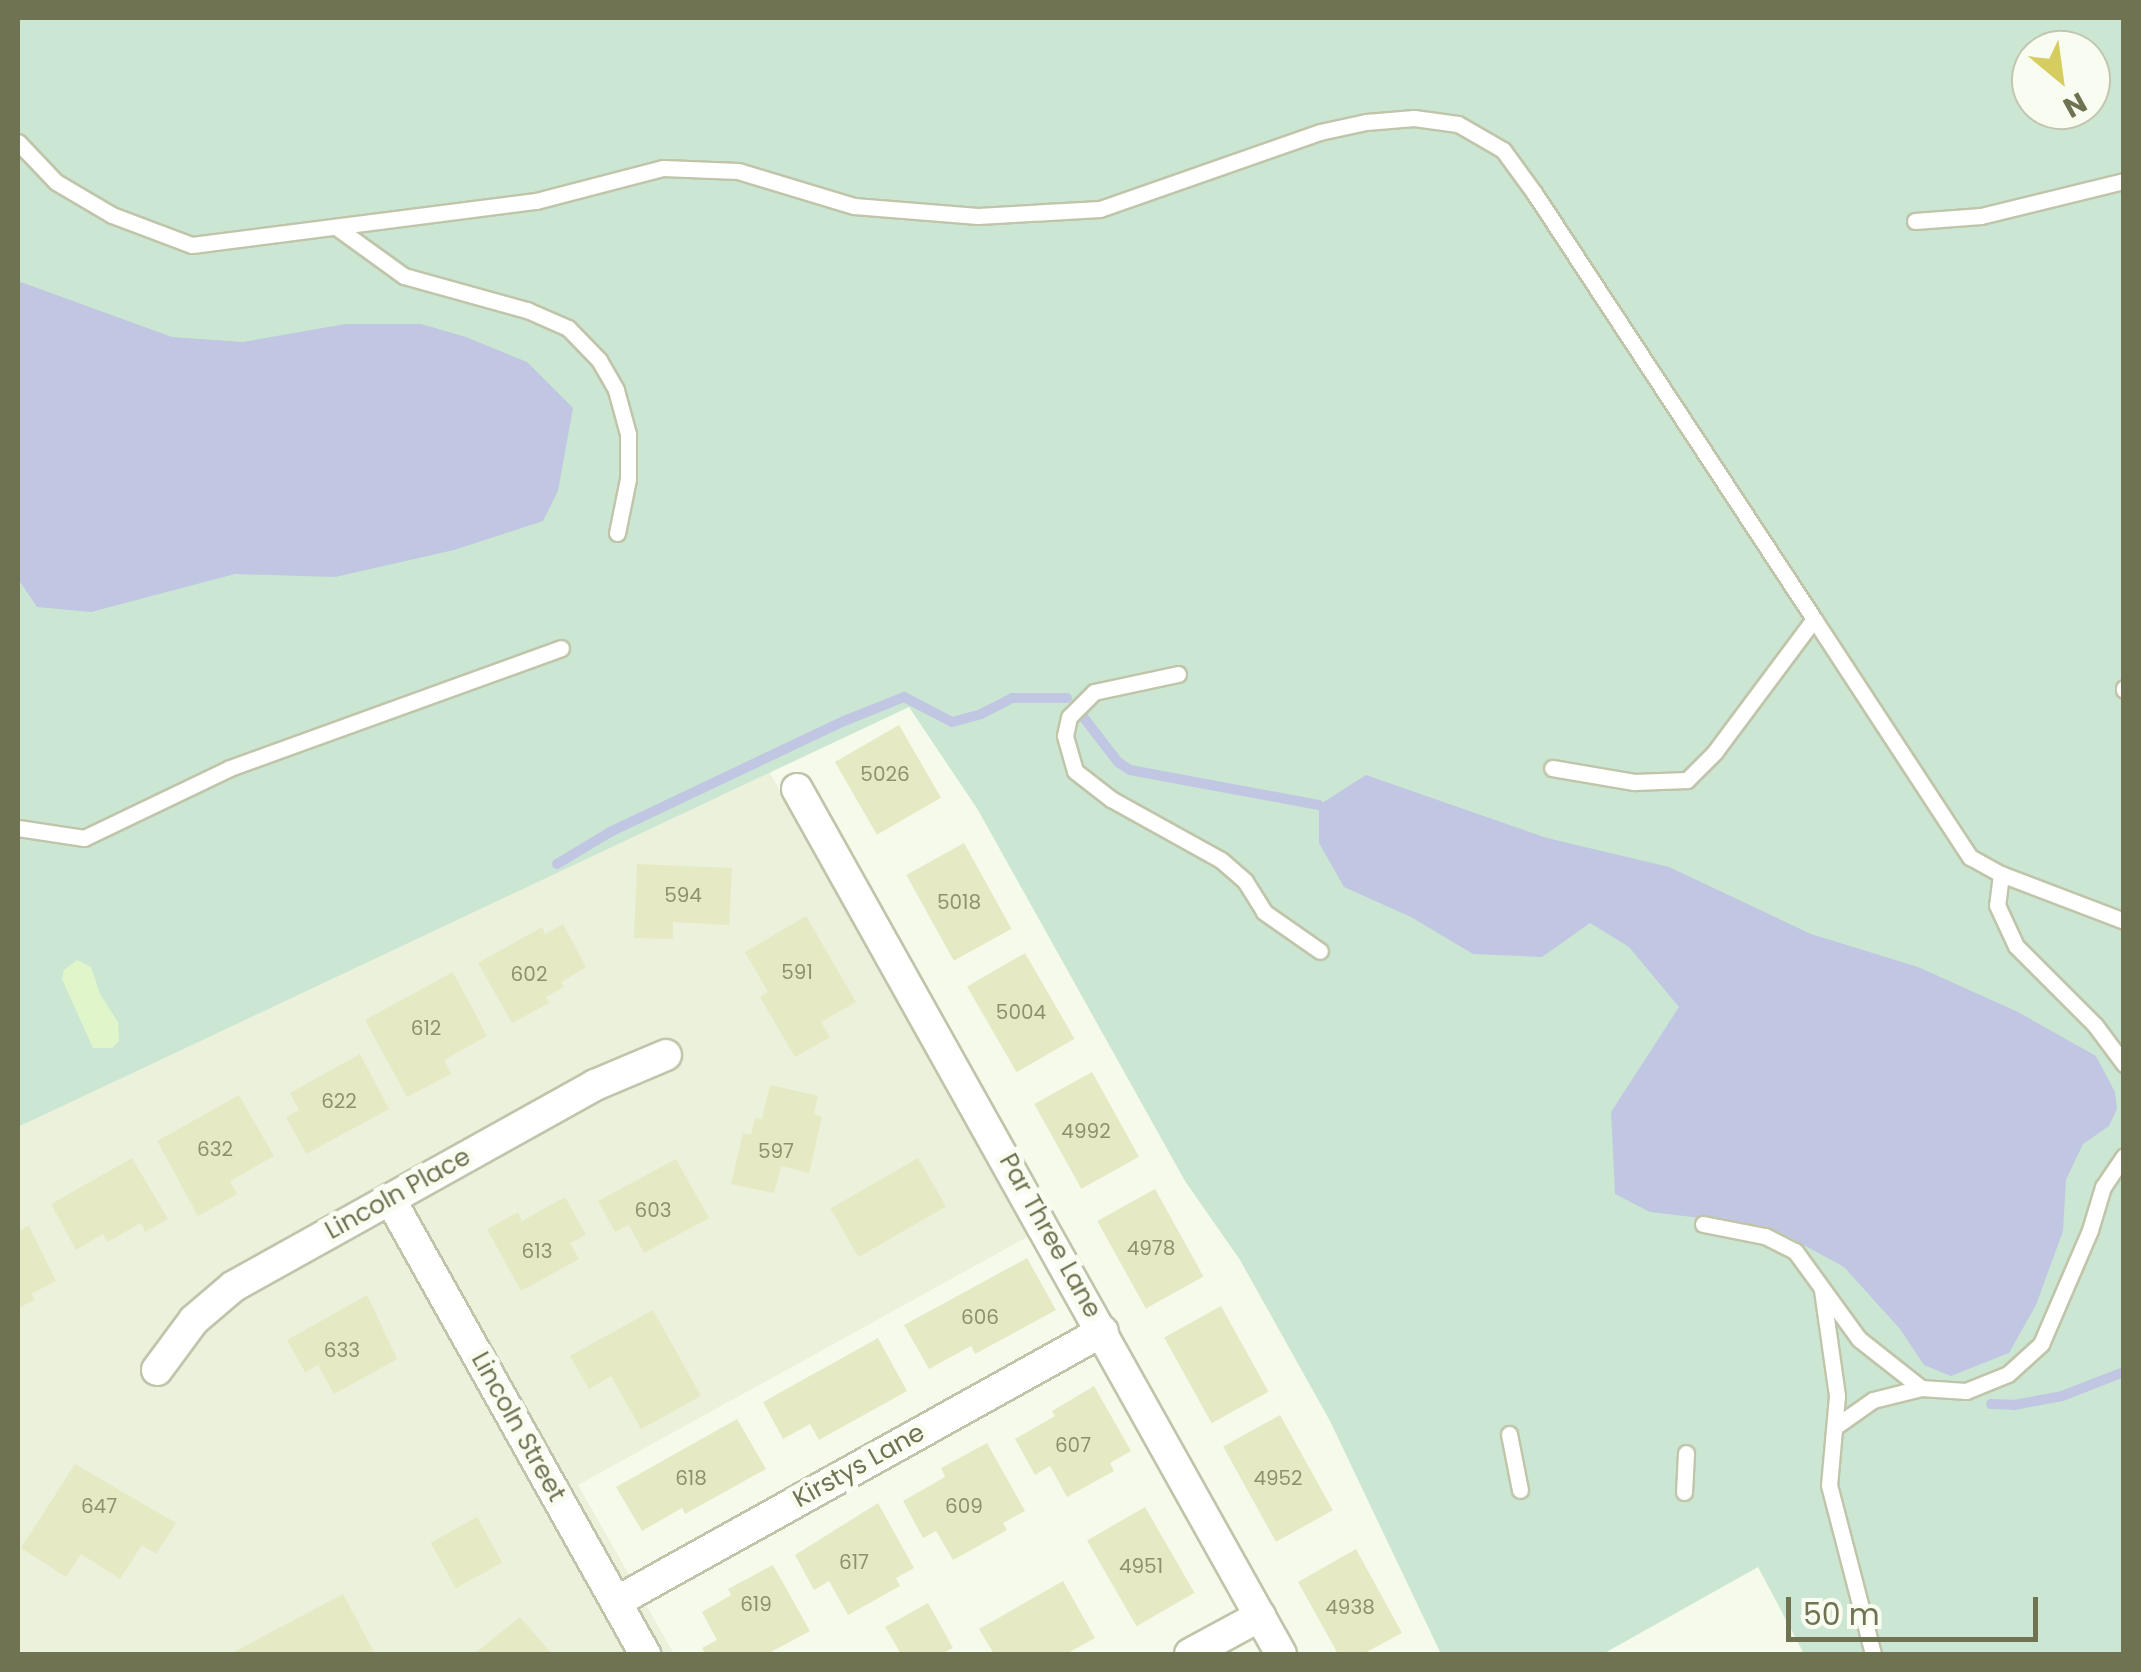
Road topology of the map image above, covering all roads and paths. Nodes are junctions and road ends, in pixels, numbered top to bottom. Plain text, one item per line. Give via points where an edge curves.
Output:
1 (18, 142) edge
2 (2124, 182) edge
3 (1915, 221) dead end
4 (336, 227) junction
5 (617, 532) dead end
6 (1814, 619) junction
7 (560, 648) dead end
8 (1178, 674) dead end
9 (1552, 768) dead end
10 (797, 789) dead end
11 (18, 828) edge
12 (2001, 874) junction
13 (2124, 921) edge
14 (1320, 951) dead end
15 (666, 1054) dead end
16 (2124, 1064) edge
17 (2124, 1156) edge
18 (390, 1199) junction
19 (1704, 1224) dead end
20 (1822, 1290) junction
21 (1103, 1332) junction
22 (157, 1370) dead end
23 (1921, 1388) junction
24 (1836, 1426) junction
25 (1509, 1434) dead end
26 (1686, 1454) dead end
27 (1520, 1490) dead end
28 (1684, 1492) dead end
29 (616, 1602) junction
30 (1260, 1616) junction
31 (646, 1654) edge
32 (1190, 1654) edge
33 (1281, 1654) edge
34 (1873, 1654) edge

1 - 4 lane via 56,182 112,215 192,245
2 - 3 lane via 1982,216
4 - 5 lane via 404,276 568,328 600,360 628,434
4 - 6 lane via 536,201 663,168 738,171 854,206 978,216 1100,210 1335,129 1414,118 1458,124 1503,150 1536,194
6 - 9 lane via 1687,780 1634,782
6 - 12 lane via 1970,857
7 - 11 lane via 230,768 84,838
8 - 14 lane via 1094,692 1069,717 1064,736 1074,770 1111,800 1221,860 1245,881 1264,912
10 - 21 street, Par Three Lane
12 - 13 lane
12 - 16 lane via 1997,905 2016,946
15 - 18 street, Lincoln Place via 595,1085
17 - 23 lane via 2103,1188 2041,1344 2008,1374 1966,1391
18 - 22 street, Lincoln Place via 234,1286 194,1320
18 - 29 street, Lincoln Street
19 - 20 lane via 1765,1236 1794,1251
20 - 23 lane via 1859,1339
20 - 24 lane
21 - 29 street, Kirstys Lane
21 - 30 street, Par Three Lane
23 - 24 lane via 1873,1400
24 - 34 lane via 1828,1485
25 - 27 lane
26 - 28 lane
29 - 31 street, Lincoln Street
30 - 32 street
30 - 33 street, Par Three Lane

